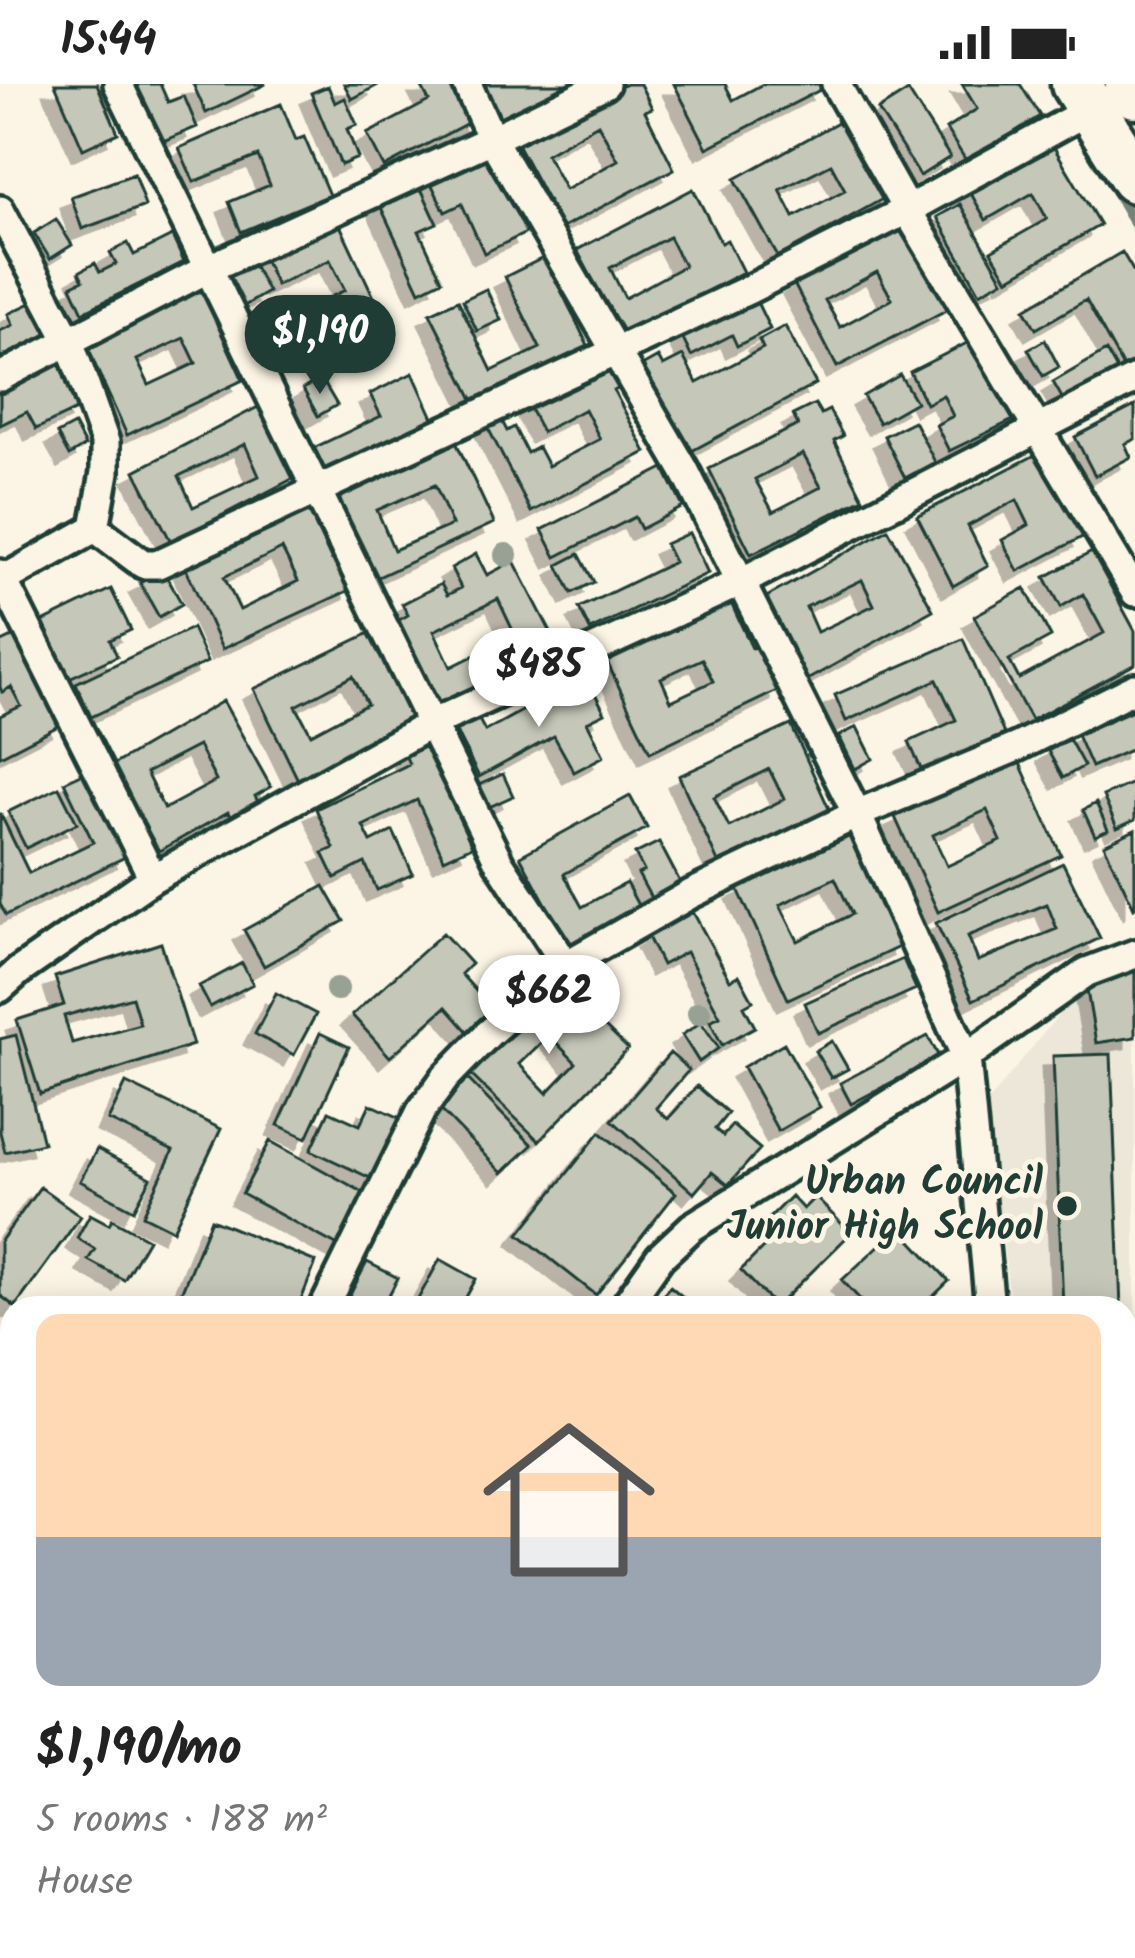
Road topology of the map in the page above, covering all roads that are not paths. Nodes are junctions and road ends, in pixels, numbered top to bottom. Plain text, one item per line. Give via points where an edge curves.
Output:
1 (118, 84) edge
2 (467, 84) edge
3 (605, 84) edge
4 (836, 84) edge
5 (1108, 92) edge
6 (492, 139) junction
7 (1135, 178) edge
8 (0, 210) edge
9 (907, 210) junction
10 (207, 269) junction
11 (69, 341) junction
12 (617, 350) junction
13 (0, 376) edge
14 (1135, 379) edge
15 (1039, 429) junction
16 (318, 488) junction
17 (95, 528) junction
18 (2, 577) edge
19 (741, 582) junction
20 (1135, 592) edge
21 (10, 616) edge
22 (1135, 688) edge
23 (431, 724) junction
24 (857, 814) junction
25 (153, 878) junction
26 (1135, 954) edge
27 (566, 965) junction
28 (0, 988) edge
29 (966, 1057) junction
30 (330, 1296) edge
31 (632, 1296) edge
32 (989, 1296) edge

1 - 10 street
2 - 6 street
3 - 6 street
4 - 9 street
5 - 7 highway
5 - 9 street
6 - 10 street
6 - 12 street
8 - 11 street
9 - 12 street
9 - 15 street
10 - 11 street
10 - 16 street
11 - 13 street
11 - 17 street via 105,442
12 - 16 street
12 - 19 street
14 - 15 street
15 - 19 street
15 - 20 street
16 - 17 street via 158,564 142,564
16 - 23 street
17 - 18 street
18 - 21 street
19 - 23 street
19 - 24 street
21 - 25 street
22 - 24 street
23 - 25 street
23 - 27 street via 499,862
24 - 27 street
24 - 29 street
25 - 28 street
26 - 29 street via 1087,972
27 - 30 street via 446,1077
29 - 31 street via 692,1227
29 - 32 street

